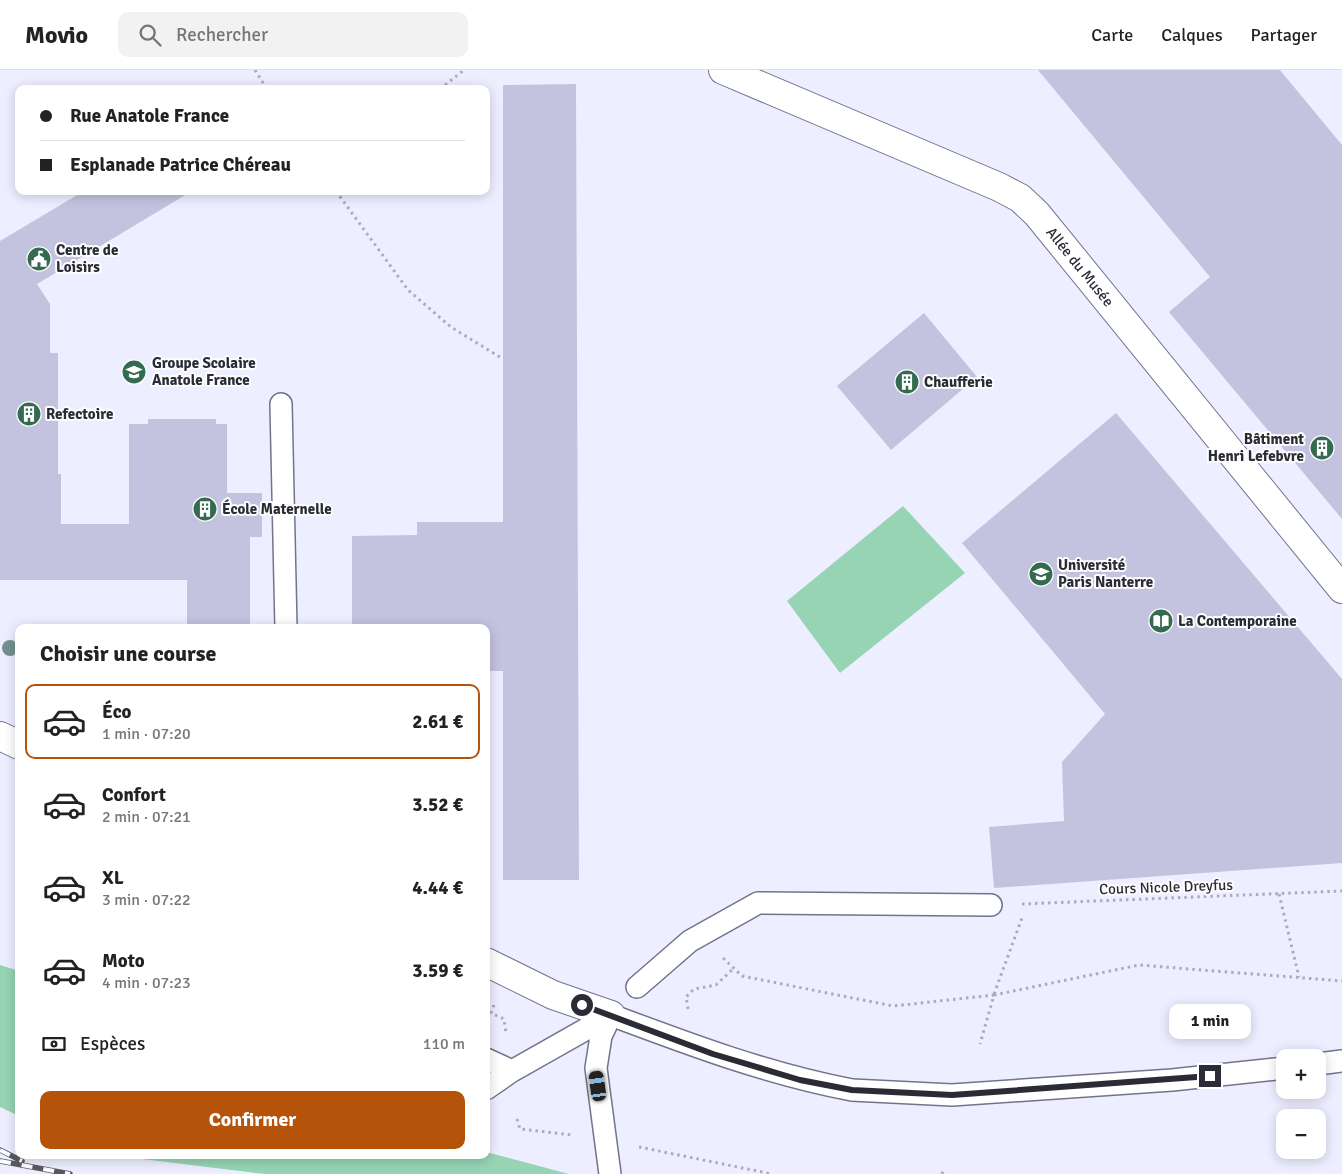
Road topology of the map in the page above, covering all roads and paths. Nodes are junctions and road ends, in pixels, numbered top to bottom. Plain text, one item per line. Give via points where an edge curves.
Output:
1 (255, 70) edge
2 (464, 70) edge
3 (723, 70) edge
4 (264, 85) edge
5 (445, 85) edge
6 (339, 195) edge
7 (503, 359) dead end
8 (281, 404) dead end
9 (1342, 589) edge
10 (286, 624) edge
11 (0, 736) edge
12 (15, 743) edge
13 (1342, 891) edge
14 (1279, 894) junction
15 (1027, 904) junction
16 (992, 905) joint
17 (727, 963) dead end
18 (490, 964) edge
19 (733, 969) junction
20 (1299, 977) junction
21 (1342, 981) edge
22 (637, 987) dead end
23 (994, 995) junction
24 (496, 1000) dead end
25 (491, 1013) joint
26 (611, 1015) junction
27 (690, 1016) dead end
28 (506, 1037) dead end
29 (980, 1044) dead end
30 (490, 1061) edge
31 (1342, 1061) edge
32 (1326, 1063) edge
33 (1276, 1069) edge
34 (512, 1071) junction
35 (490, 1086) edge
36 (518, 1119) dead end
37 (578, 1136) dead end
38 (633, 1145) dead end
39 (944, 1168) dead end
40 (610, 1174) edge
41 (772, 1174) edge
42 (942, 1174) edge

1 - 4 path
2 - 5 path
3 - 9 street, Allée du Musée via 1020,198 1037,214
6 - 7 path via 408,290 451,327
8 - 10 lane
11 - 12 street
13 - 14 path, Cours Nicole Dreyfus
14 - 15 path, Cours Nicole Dreyfus
14 - 20 path
15 - 16 path, Cours Nicole Dreyfus
15 - 23 path
16 - 22 lane via 758,903 690,941
17 - 19 path
18 - 26 street via 553,995
19 - 23 path via 742,976 894,1006
19 - 27 path via 716,985 694,989 686,997
20 - 21 path
20 - 23 path via 1139,965
23 - 29 path
24 - 25 path
25 - 28 path via 504,1019
26 - 33 lane, bridge via 713,1054 800,1080 852,1090 952,1095 1172,1080
26 - 34 lane
26 - 40 lane via 601,1036 596,1068
30 - 34 lane
31 - 32 lane
34 - 35 lane
36 - 37 path via 520,1129
38 - 41 path
39 - 42 path

